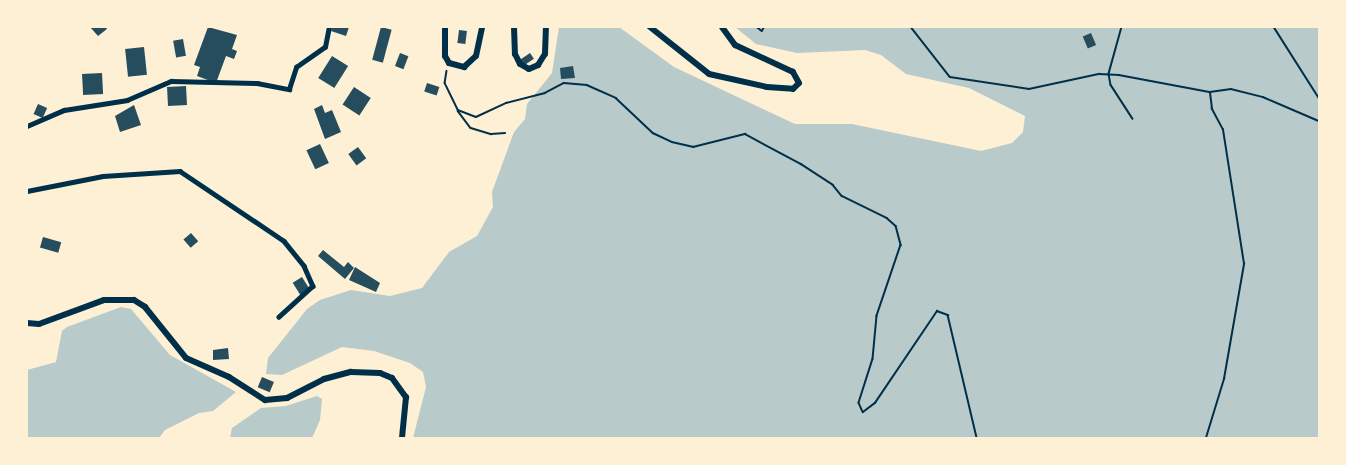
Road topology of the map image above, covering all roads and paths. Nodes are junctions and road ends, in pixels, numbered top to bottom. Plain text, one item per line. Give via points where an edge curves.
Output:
1 (328, 27) edge
2 (445, 27) edge
3 (482, 27) edge
4 (514, 27) edge
5 (546, 27) edge
6 (650, 27) edge
7 (722, 27) edge
8 (757, 27) edge
9 (764, 27) edge
10 (911, 27) edge
11 (1122, 27) edge
12 (1274, 27) edge
13 (449, 63) junction
14 (1109, 74) junction
15 (1210, 92) junction
16 (1319, 98) edge
17 (458, 110) junction
18 (1133, 119) dead end
19 (1319, 121) edge
20 (27, 126) edge
21 (505, 133) dead end
22 (27, 191) edge
23 (279, 317) dead end
24 (27, 323) edge
25 (402, 438) edge
26 (977, 438) edge
27 (1206, 438) edge

1 - 20 street via 325,47 296,67 289,89 256,83 171,81 127,100 64,110
2 - 13 street via 443,46
3 - 13 street via 479,49 469,65
4 - 5 street via 515,54 520,64 529,69 538,65 545,54
6 - 7 street via 709,74 767,87 793,89 799,83 792,72 735,45
8 - 9 path via 762,31
10 - 14 path via 950,77 1029,89
11 - 14 path
12 - 16 path
13 - 17 path via 445,83
14 - 15 path
14 - 18 path via 1111,85
15 - 19 path via 1231,89 1263,97
15 - 27 path via 1212,109 1223,130 1244,264 1224,379
17 - 21 path via 471,128 491,134
17 - 26 path via 476,117 564,83 587,85 616,98 653,133 672,142 693,147 745,134 758,138 833,185 842,196 887,218 901,235 902,245 877,316 873,359 859,403 863,412 875,403 937,311 948,315
22 - 23 street via 103,176 180,171 284,241 304,266 313,286
24 - 25 street via 39,324 104,300 134,300 145,307 186,358 229,377 265,400 287,398 324,379 351,372 381,373 392,378 406,397

